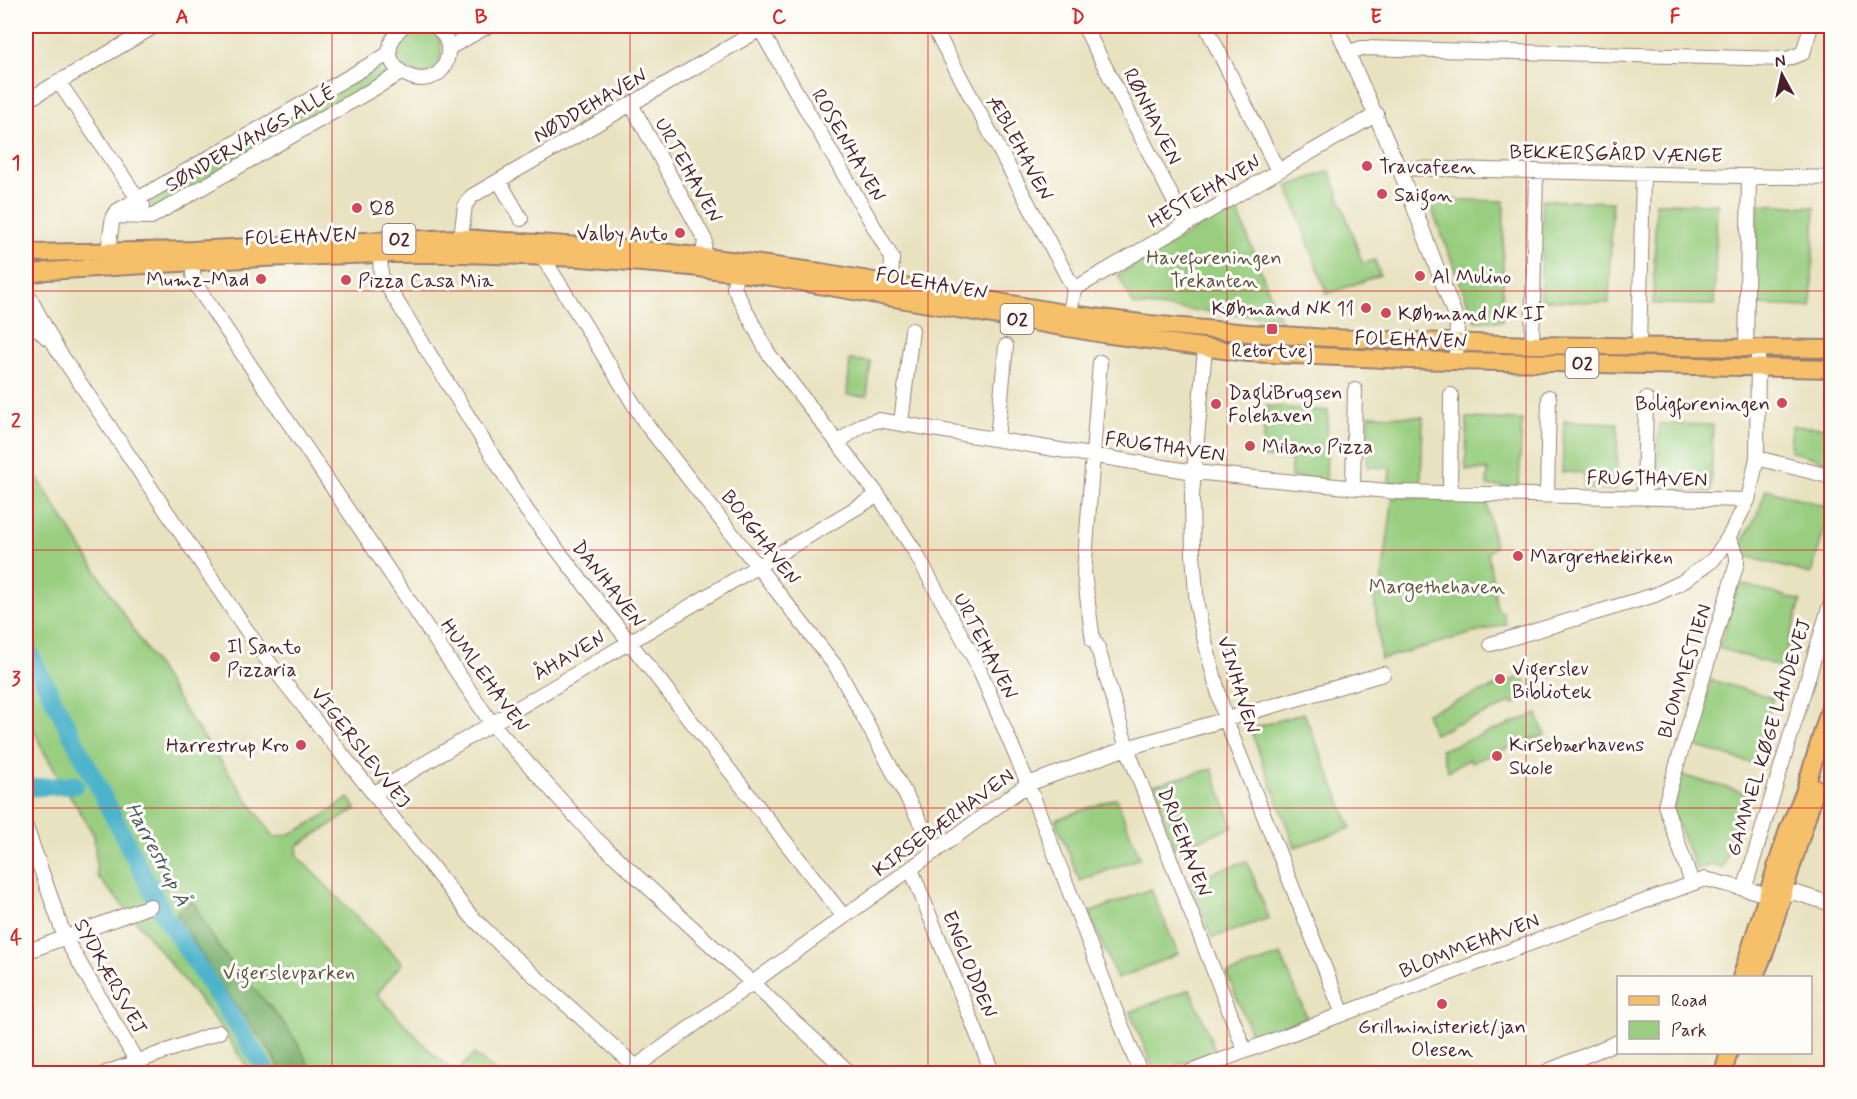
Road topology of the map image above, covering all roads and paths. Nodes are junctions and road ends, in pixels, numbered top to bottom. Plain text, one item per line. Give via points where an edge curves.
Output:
1 (155, 26) edge
2 (403, 26) edge
3 (437, 26) edge
4 (488, 26) edge
5 (933, 26) edge
6 (1084, 26) edge
7 (1206, 26) edge
8 (1336, 26) edge
9 (1811, 26) edge
10 (763, 27) edge
11 (449, 48) junction
12 (1349, 52) junction
13 (390, 53) junction
14 (401, 73) junction
15 (58, 81) junction
16 (26, 101) edge
17 (631, 104) junction
18 (1377, 114) junction
19 (1399, 168) junction
20 (1278, 171) junction
21 (1536, 171) junction
22 (1643, 174) junction
23 (1749, 176) junction
24 (1832, 178) edge
25 (499, 181) junction
26 (139, 200) junction
27 (113, 216) junction
28 (151, 217) junction
29 (521, 219) dead end
30 (1186, 224) junction
31 (461, 238) junction
32 (108, 251) junction
33 (26, 253) edge
34 (380, 254) junction
35 (542, 256) junction
36 (703, 256) junction
37 (192, 262) junction
38 (736, 273) junction
39 (26, 275) edge
40 (891, 284) junction
41 (1074, 289) junction
42 (26, 291) edge
43 (1070, 314) junction
44 (26, 317) edge
45 (912, 330) dead end
46 (1456, 342) junction
47 (1532, 345) junction
48 (55, 346) junction
49 (1006, 346) dead end
50 (1639, 346) junction
51 (1205, 348) junction
52 (1752, 349) junction
53 (1832, 349) edge
54 (1832, 361) edge
55 (1100, 362) dead end
56 (1456, 362) junction
57 (1758, 368) junction
58 (1802, 368) junction
59 (1832, 369) edge
60 (1355, 390) dead end
61 (1451, 395) dead end
62 (1550, 397) dead end
63 (1646, 399) dead end
64 (901, 423) junction
65 (997, 439) junction
66 (837, 443) junction
67 (1093, 455) junction
68 (1757, 458) junction
69 (1194, 472) junction
70 (1832, 477) edge
71 (1353, 488) junction
72 (1450, 493) junction
73 (878, 495) junction
74 (1546, 495) junction
75 (1644, 497) junction
76 (1748, 500) junction
77 (1728, 538) junction
78 (759, 567) junction
79 (1832, 598) edge
80 (630, 642) junction
81 (1491, 644) dead end
82 (1383, 674) dead end
83 (1832, 701) edge
84 (1225, 718) junction
85 (492, 724) junction
86 (1832, 736) edge
87 (1127, 748) junction
88 (1028, 784) junction
89 (373, 794) junction
90 (26, 827) edge
91 (936, 850) junction
92 (911, 869) junction
93 (1692, 883) junction
94 (1745, 888) junction
95 (1775, 895) junction
96 (1832, 904) edge
97 (150, 906) dead end
98 (844, 917) junction
99 (65, 938) junction
100 (26, 952) edge
101 (1743, 976) edge
102 (1755, 976) edge
103 (753, 983) junction
104 (1343, 1014) junction
105 (219, 1032) dead end
106 (1617, 1042) edge
107 (1245, 1051) junction
108 (1719, 1054) edge
109 (1729, 1054) edge
110 (140, 1067) edge
111 (641, 1070) edge
112 (103, 1074) edge
113 (851, 1074) edge
114 (993, 1074) edge
115 (1141, 1074) edge
116 (1185, 1074) edge
117 (1540, 1074) edge
118 (1713, 1074) edge
119 (1723, 1074) edge

1 - 15 street
2 - 13 street via 395,33
3 - 11 street
4 - 11 street
5 - 41 street, ÆBLEHAVEN
6 - 30 street, RØNHAVEN
7 - 20 street
8 - 12 street
9 - 12 street via 1803,53 1787,58 1362,48
10 - 17 street, NØDDEHAVEN
10 - 40 street, ROSENHAVEN via 892,258
11 - 14 street via 445,64 434,75 414,79
12 - 18 street
13 - 14 street
13 - 26 street, SØNDERVANGS ALLÉ
14 - 28 street, SØNDERVANGS ALLÉ
15 - 16 street
15 - 26 street
17 - 25 street, NØDDEHAVEN
17 - 36 street, URTEHAVEN via 705,240
18 - 19 street
18 - 20 street, HESTEHAVEN
19 - 21 street, BEKKERSGÅRD VÆNGE
19 - 46 street via 1454,313
20 - 30 street, HESTEHAVEN
21 - 22 street, BEKKERSGÅRD VÆNGE
21 - 47 street
22 - 23 street, BEKKERSGÅRD VÆNGE
22 - 50 street
23 - 24 street, BEKKERSGÅRD VÆNGE
23 - 52 street
25 - 29 street
25 - 31 street, NØDDEHAVEN via 472,196 465,205
26 - 27 street, SØNDERVANGS ALLÉ
26 - 28 street
27 - 28 street
27 - 32 street
30 - 41 street, HESTEHAVEN
31 - 32 main road, FOLEHAVEN / O2
31 - 36 main road, FOLEHAVEN / O2
32 - 33 main road, FOLEHAVEN / O2
34 - 35 main road, FOLEHAVEN / O2
34 - 37 main road, FOLEHAVEN / O2
34 - 80 street, DANHAVEN via 381,276 527,511
35 - 38 main road, FOLEHAVEN / O2
35 - 78 street, BORGHAVEN via 646,424
36 - 40 main road, FOLEHAVEN / O2
37 - 39 main road, FOLEHAVEN / O2
37 - 85 street, HUMLEHAVEN via 194,282
38 - 51 main road, FOLEHAVEN / O2
38 - 66 street, URTEHAVEN via 734,288 768,353
40 - 43 main road, FOLEHAVEN / O2
41 - 43 street
42 - 48 street, VIGERSLEVVEJ
43 - 46 main road, FOLEHAVEN / O2 via 1249,333
44 - 48 street, VIGERSLEVVEJ
45 - 64 street
46 - 47 main road, FOLEHAVEN / O2
46 - 56 street
47 - 50 main road, FOLEHAVEN / O2
48 - 89 street, VIGERSLEVVEJ via 262,652
49 - 65 street
50 - 52 main road, FOLEHAVEN / O2
51 - 56 main road, FOLEHAVEN / O2 via 1299,357
51 - 69 street, VINHAVEN
52 - 53 main road, FOLEHAVEN / O2
52 - 57 street
54 - 58 main road
55 - 67 street, DRUEHAVEN
56 - 57 main road, FOLEHAVEN / O2
57 - 58 main road, FOLEHAVEN / O2
57 - 68 street
58 - 59 main road, FOLEHAVEN / O2
60 - 71 street
61 - 72 street
62 - 74 street
63 - 75 street
64 - 65 street, FRUGTHAVEN
64 - 66 street, FRUGTHAVEN via 870,421
65 - 67 street, FRUGTHAVEN
66 - 73 street, URTEHAVEN
67 - 69 street, FRUGTHAVEN
67 - 87 street, DRUEHAVEN via 1084,573 1095,643
68 - 70 street
68 - 76 street
69 - 71 street, FRUGTHAVEN
69 - 84 street, VINHAVEN via 1192,524 1197,606
71 - 72 street, FRUGTHAVEN
72 - 74 street, FRUGTHAVEN
73 - 78 street, ÅHAVEN
73 - 88 street, URTEHAVEN via 914,550 976,662
74 - 75 street, FRUGTHAVEN
75 - 76 street, FRUGTHAVEN
76 - 77 street
77 - 81 street via 1713,560 1655,596
77 - 93 street, BLOMMESTIEN via 1737,563 1665,805
78 - 80 street, ÅHAVEN
78 - 91 street, BORGHAVEN via 837,668
79 - 94 street, GAMMEL KØGE LANDEVEJ
80 - 85 street, ÅHAVEN
80 - 98 street, DANHAVEN
82 - 84 street, KIRSEBÆRHAVEN
83 - 95 main road via 1804,793 1788,830
84 - 87 street, KIRSEBÆRHAVEN
84 - 104 street, VINHAVEN
85 - 89 street, ÅHAVEN
85 - 103 street, HUMLEHAVEN via 595,838
86 - 95 main road
87 - 88 street, KIRSEBÆRHAVEN
87 - 107 street, DRUEHAVEN
88 - 91 street, KIRSEBÆRHAVEN
88 - 115 street, URTEHAVEN
89 - 111 street, VIGERSLEVVEJ via 486,932
90 - 99 street, SYDKÆRSVEJ
91 - 92 street, KIRSEBÆRHAVEN
92 - 98 street, KIRSEBÆRHAVEN
92 - 114 street, ENGLODDEN
93 - 94 street, BLOMMEHAVEN via 1712,879
93 - 104 street, BLOMMEHAVEN
94 - 95 street, BLOMMEHAVEN
95 - 96 street, BLOMMEHAVEN via 1796,893
95 - 101 main road
95 - 102 main road via 1765,952
97 - 99 street
98 - 103 street, KIRSEBÆRHAVEN
99 - 100 street
99 - 110 street, SYDKÆRSVEJ
103 - 111 street, KIRSEBÆRHAVEN
103 - 113 street, HUMLEHAVEN
104 - 107 street, BLOMMEHAVEN
105 - 110 street
106 - 117 street
107 - 116 street, BLOMMEHAVEN
108 - 118 main road
109 - 119 main road
110 - 112 street

